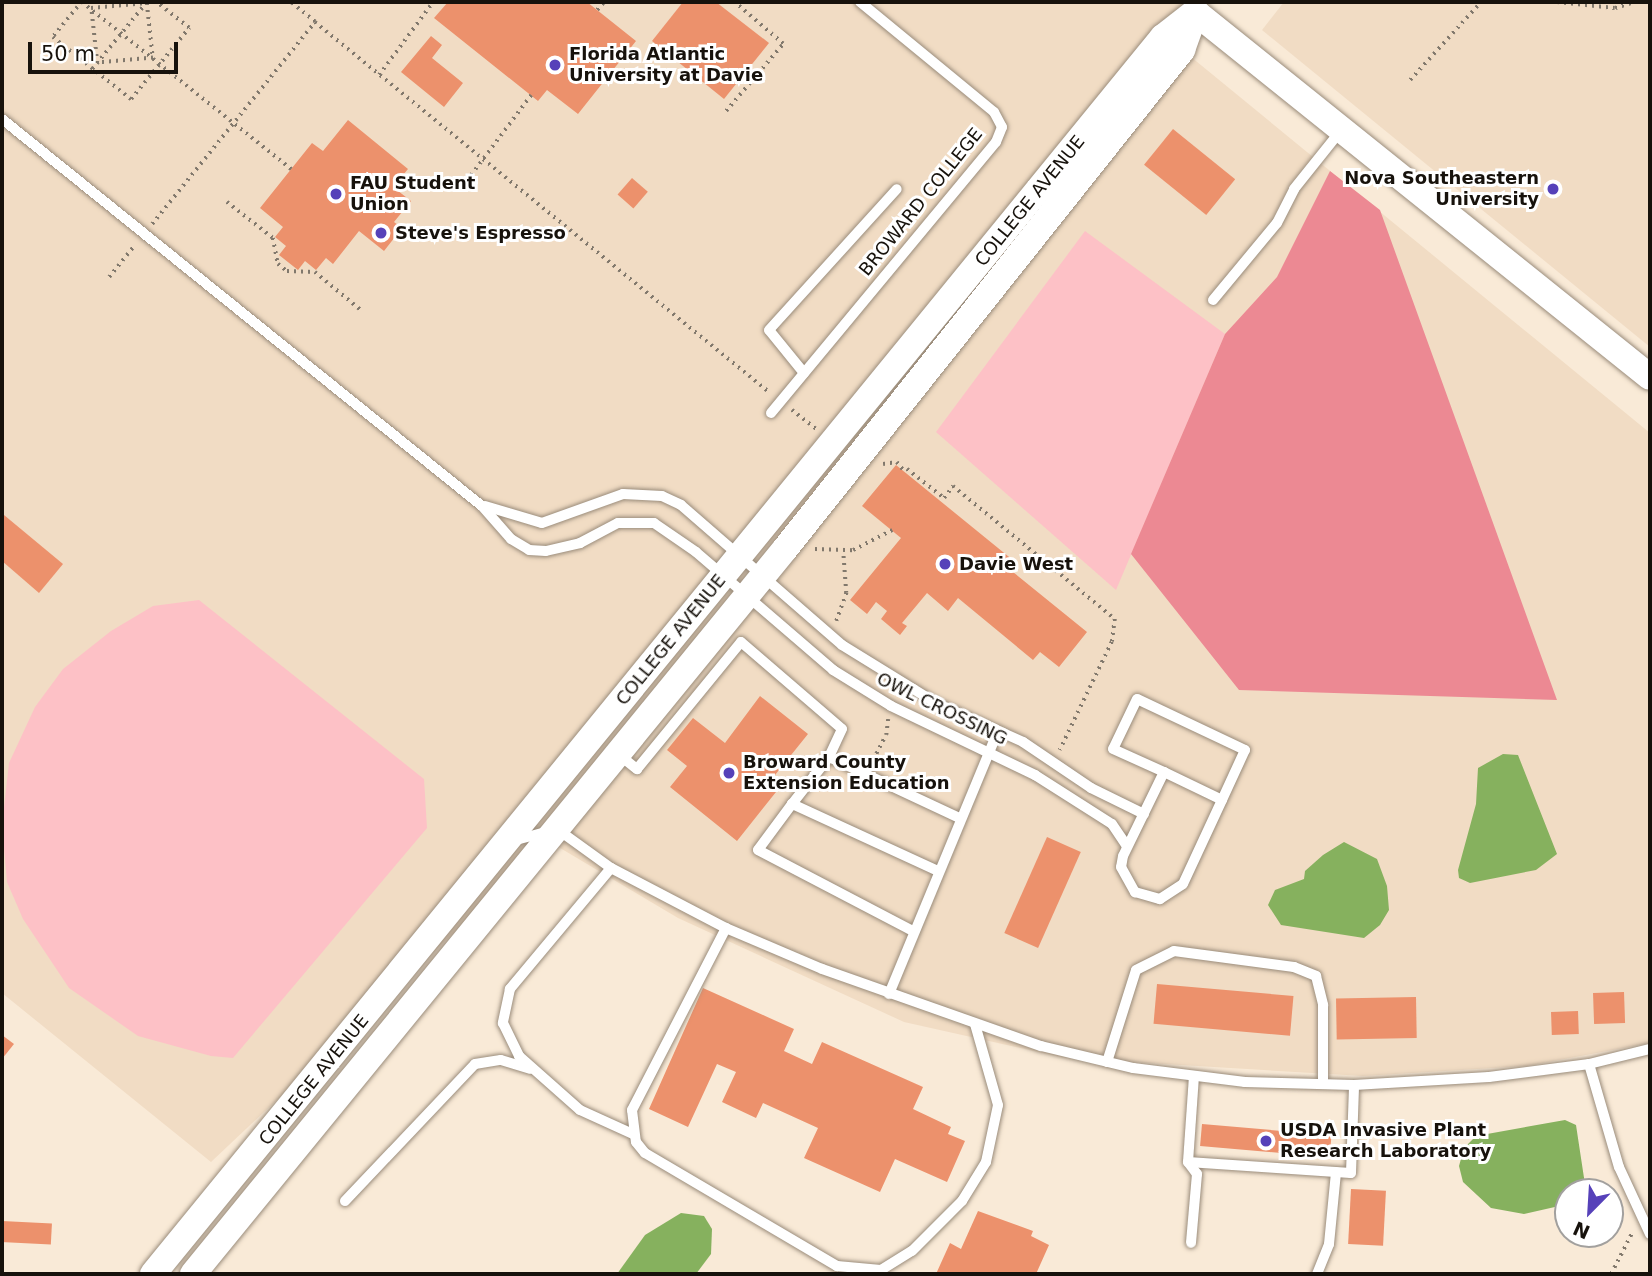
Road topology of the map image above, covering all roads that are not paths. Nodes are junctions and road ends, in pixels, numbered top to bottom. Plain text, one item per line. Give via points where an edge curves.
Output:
1 (860, 2) edge
2 (1198, 7) edge
3 (2, 119) edge
4 (1342, 129) junction
5 (897, 189) dead end
6 (1213, 300) dead end
7 (804, 373) junction
8 (1650, 377) edge
9 (771, 413) dead end
10 (482, 506) junction
11 (740, 556) junction
12 (722, 576) junction
13 (753, 587) junction
14 (998, 730) junction
15 (988, 751) junction
16 (617, 753) junction
17 (829, 757) junction
18 (1164, 772) junction
19 (1222, 800) junction
20 (792, 804) junction
21 (1144, 814) junction
22 (959, 818) junction
23 (557, 830) junction
24 (1127, 846) junction
25 (497, 853) junction
26 (611, 868) junction
27 (937, 871) junction
28 (726, 928) junction
29 (913, 931) junction
30 (889, 994) junction
31 (975, 1024) junction
32 (1650, 1049) edge
33 (1107, 1062) junction
34 (1590, 1064) junction
35 (534, 1070) junction
36 (1195, 1076) junction
37 (1323, 1084) junction
38 (1354, 1085) junction
39 (634, 1134) junction
40 (1188, 1162) junction
41 (1336, 1172) junction
42 (345, 1200) dead end
43 (1650, 1234) edge
44 (1191, 1242) dead end
45 (153, 1274) edge
46 (193, 1274) edge
47 (1317, 1274) edge

1 - 7 lane, BROWARD COLLEGE via 994,111 1002,127 996,142
2 - 4 street
2 - 11 street, COLLEGE AVENUE via 1163,37
2 - 13 street, COLLEGE AVENUE via 1182,50
3 - 10 lane
4 - 6 lane via 1294,189 1277,223
4 - 8 street
5 - 7 lane via 769,330
7 - 9 lane, BROWARD COLLEGE
10 - 11 lane via 542,523 623,494 662,496 707,523
10 - 12 lane via 511,538 529,550 563,549 618,523 654,523
11 - 12 street, COLLEGE AVENUE
11 - 13 lane
12 - 13 lane
12 - 25 street, COLLEGE AVENUE
13 - 14 lane, OWL CROSSING via 875,668 936,703
13 - 15 lane, OWL CROSSING via 863,690
13 - 16 street, COLLEGE AVENUE
14 - 15 lane
14 - 21 lane, OWL CROSSING
15 - 22 lane
15 - 24 lane, OWL CROSSING via 1112,824
16 - 17 lane via 637,769 741,642 842,729
16 - 23 street, COLLEGE AVENUE
17 - 20 lane
17 - 22 lane
18 - 19 lane
18 - 19 lane via 1114,749 1136,699 1245,750
18 - 21 lane
19 - 24 lane via 1176,893 1160,899 1135,892 1121,867
20 - 27 lane
20 - 29 lane via 758,850
21 - 24 lane
22 - 27 lane
23 - 25 lane via 528,835
23 - 26 lane
23 - 46 street, COLLEGE AVENUE
25 - 45 street, COLLEGE AVENUE
26 - 28 lane
26 - 35 lane via 504,1002 508,1037
27 - 29 lane
28 - 30 lane
28 - 39 lane via 632,1110
29 - 30 lane
30 - 31 lane
31 - 33 lane
31 - 39 lane via 998,1105 986,1162 962,1201 912,1251 881,1270 837,1266 645,1153
32 - 34 lane
33 - 36 lane
33 - 37 lane via 1136,970 1174,951 1294,967 1316,976 1323,1006
34 - 38 lane via 1489,1077
34 - 43 lane via 1619,1167
35 - 39 lane via 580,1110
35 - 42 lane via 501,1060 475,1064
36 - 37 lane
36 - 40 lane
37 - 38 lane
38 - 41 lane via 1351,1173
40 - 41 lane
40 - 44 lane via 1197,1174
41 - 47 lane via 1329,1244

